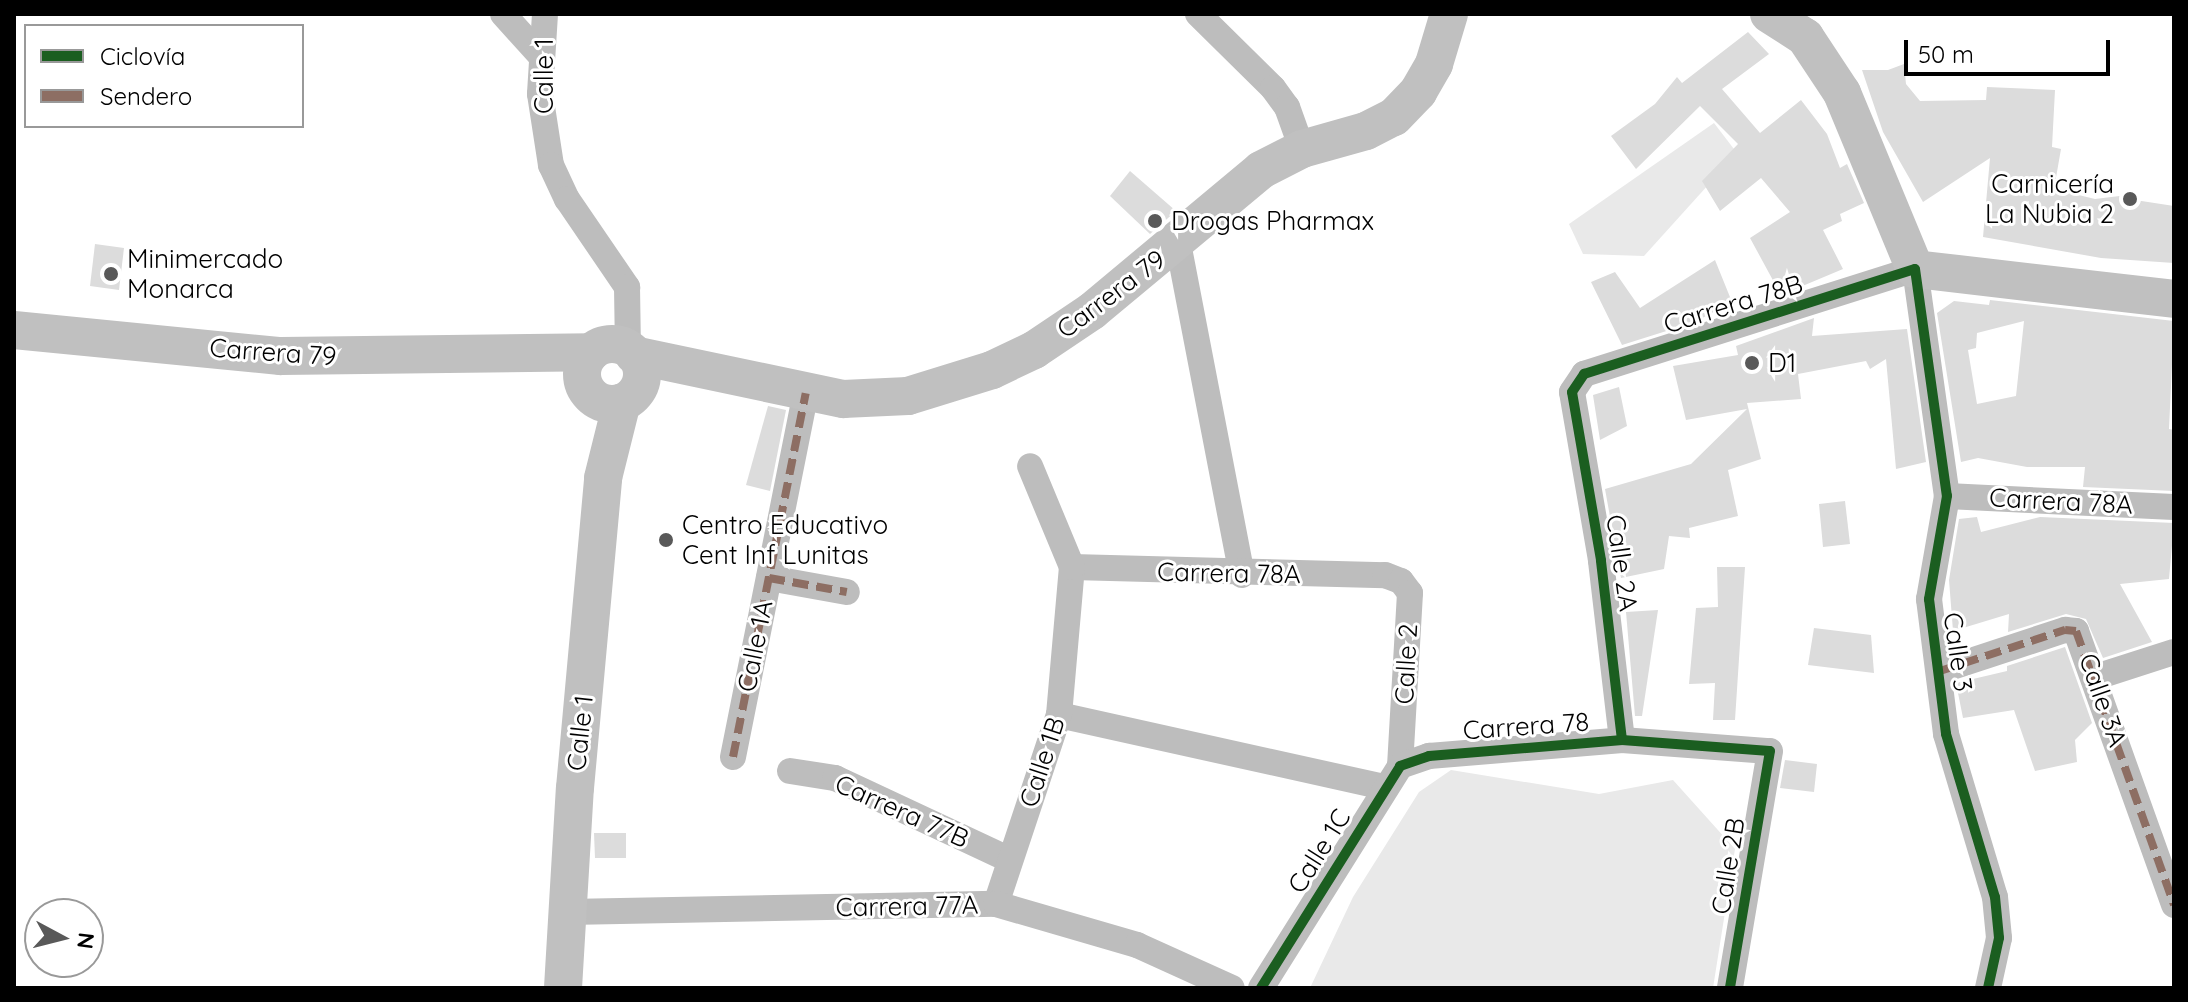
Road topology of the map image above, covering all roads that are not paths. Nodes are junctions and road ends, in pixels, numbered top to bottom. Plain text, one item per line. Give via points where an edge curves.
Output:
1 (503, 14) edge
2 (545, 14) edge
3 (1198, 14) edge
4 (1449, 14) edge
5 (1778, 16) edge
6 (541, 56) junction
7 (1302, 149) junction
8 (1178, 243) junction
9 (1915, 269) junction
10 (2174, 299) edge
11 (14, 330) edge
12 (612, 370) junction
13 (1572, 392) joint
14 (806, 393) junction
15 (1030, 466) dead end
16 (1947, 496) junction
17 (2174, 507) edge
18 (1072, 567) junction
19 (1242, 575) junction
20 (1385, 575) joint
21 (769, 578) junction
22 (847, 592) dead end
23 (2174, 652) edge
24 (1940, 671) junction
25 (2096, 677) junction
26 (1059, 715) junction
27 (1622, 740) junction
28 (1770, 751) joint
29 (733, 757) dead end
30 (790, 771) dead end
31 (1393, 776) junction
32 (1010, 860) junction
33 (996, 904) junction
34 (2174, 905) edge
35 (568, 912) junction
36 (563, 988) edge
37 (1232, 988) edge
38 (1261, 988) edge
39 (1730, 988) edge
40 (1988, 988) edge

1 - 6 street
2 - 6 street, Calle 1
3 - 7 street via 1273,88 1287,107
4 - 7 main road, Carrera 79 via 1434,64 1418,92 1394,117 1366,131
5 - 9 main road, Calle 3 via 1820,55 1842,93
6 - 12 street, Calle 1 via 551,165 567,199 627,287
7 - 8 main road, Carrera 79 via 1261,170
8 - 14 main road, Carrera 79 via 1063,333 992,370 879,401
8 - 19 street
9 - 10 main road, Carrera 78B
9 - 13 street, Carrera 78B via 1584,374
9 - 16 street, Calle 3
11 - 12 main road, Carrera 79 via 281,356 532,352
12 - 14 main road, Carrera 79 via 684,363
12 - 35 main road, Calle 1
13 - 27 street, Calle 2A via 1601,560
14 - 21 street, Calle 1A
15 - 18 street
16 - 17 street, Carrera 78A
16 - 24 street, Calle 3 via 1929,599
18 - 19 street, Carrera 78A
18 - 26 street, Calle 1B
19 - 20 street, Carrera 78A
20 - 31 street, Calle 2 via 1401,581 1410,593
21 - 22 street
21 - 29 street, Calle 1A
23 - 25 street
24 - 25 street, Calle 3A via 2065,630 2076,631
24 - 40 street, Calle 3 via 1946,734 1995,897 1999,938
25 - 34 street, Calle 3A
26 - 31 street
26 - 32 street, Calle 1B
27 - 28 street, Carrera 78
27 - 31 street, Carrera 78 via 1429,756
28 - 39 street, Calle 2B
30 - 32 street, Carrera 77B via 835,778
31 - 38 street, Calle 1C
32 - 33 street, Calle 1B
33 - 35 street, Carrera 77A
33 - 37 street, Carrera 77A via 1137,945
35 - 36 main road, Calle 1

